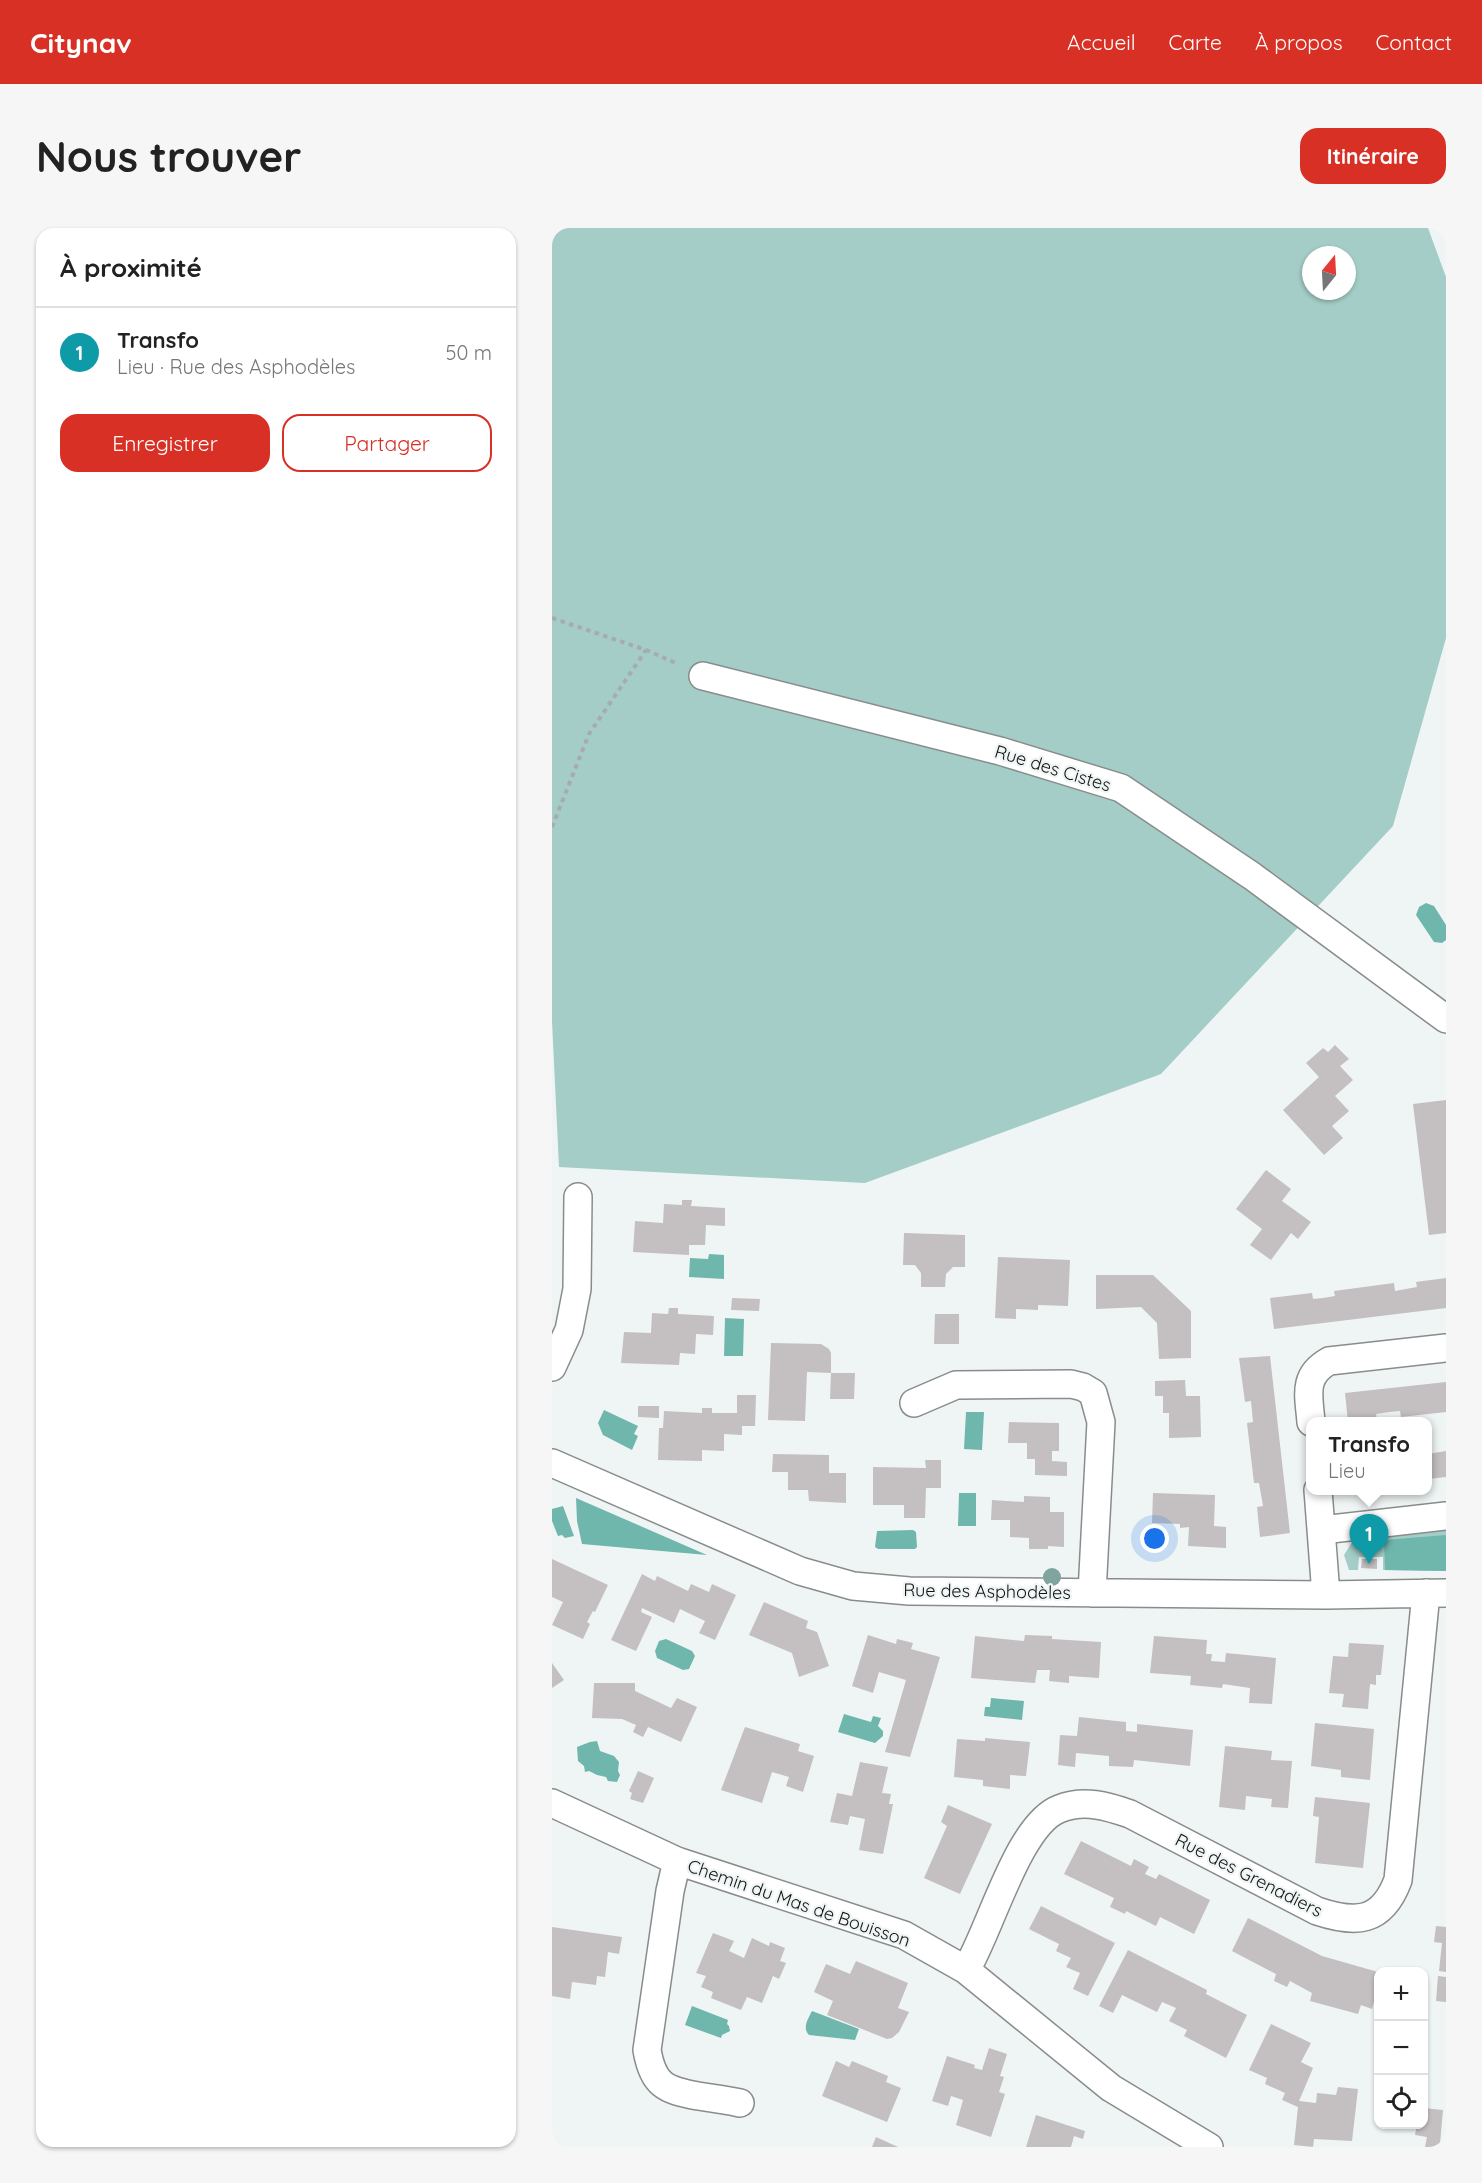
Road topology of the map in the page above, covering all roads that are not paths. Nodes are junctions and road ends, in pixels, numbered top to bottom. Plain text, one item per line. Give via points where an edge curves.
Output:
1 (703, 676) road end
2 (1446, 1019) edge
3 (578, 1197) dead end
4 (1446, 1348) edge
5 (552, 1367) edge
6 (914, 1403) dead end
7 (1310, 1417) edge
8 (552, 1463) edge
9 (1318, 1495) edge
10 (1446, 1516) edge
11 (1322, 1530) junction
12 (1092, 1593) junction
13 (1436, 1593) edge
14 (1326, 1595) junction
15 (552, 1803) edge
16 (677, 1862) junction
17 (966, 1970) junction
18 (740, 2103) dead end
19 (1209, 2147) edge

1 - 2 street, Rue des Cistes via 1000,751 1121,788 1252,876
3 - 5 street via 577,1289 569,1330
4 - 7 street via 1329,1361 1317,1368 1311,1379
6 - 12 street via 957,1385 1071,1384 1093,1394 1101,1422
8 - 12 street, Rue des Asphodèles via 800,1571 854,1586 909,1591
9 - 11 street
10 - 11 street
11 - 14 street
12 - 14 street, Rue des Asphodèles
13 - 14 street, Rue des Asphodèles
13 - 17 street, Rue des Grenadiers via 1398,1880 1390,1898 1374,1915 1348,1919 1317,1911 1130,1814 1107,1806 1083,1804 1058,1809 1037,1827 1023,1848
15 - 16 street, Chemin du Mas de Bouisson
16 - 17 street, Chemin du Mas de Bouisson via 903,1935
16 - 18 street via 647,2050 650,2066 663,2085 673,2091
17 - 19 street, Chemin du Mas de Bouisson via 1111,2088

